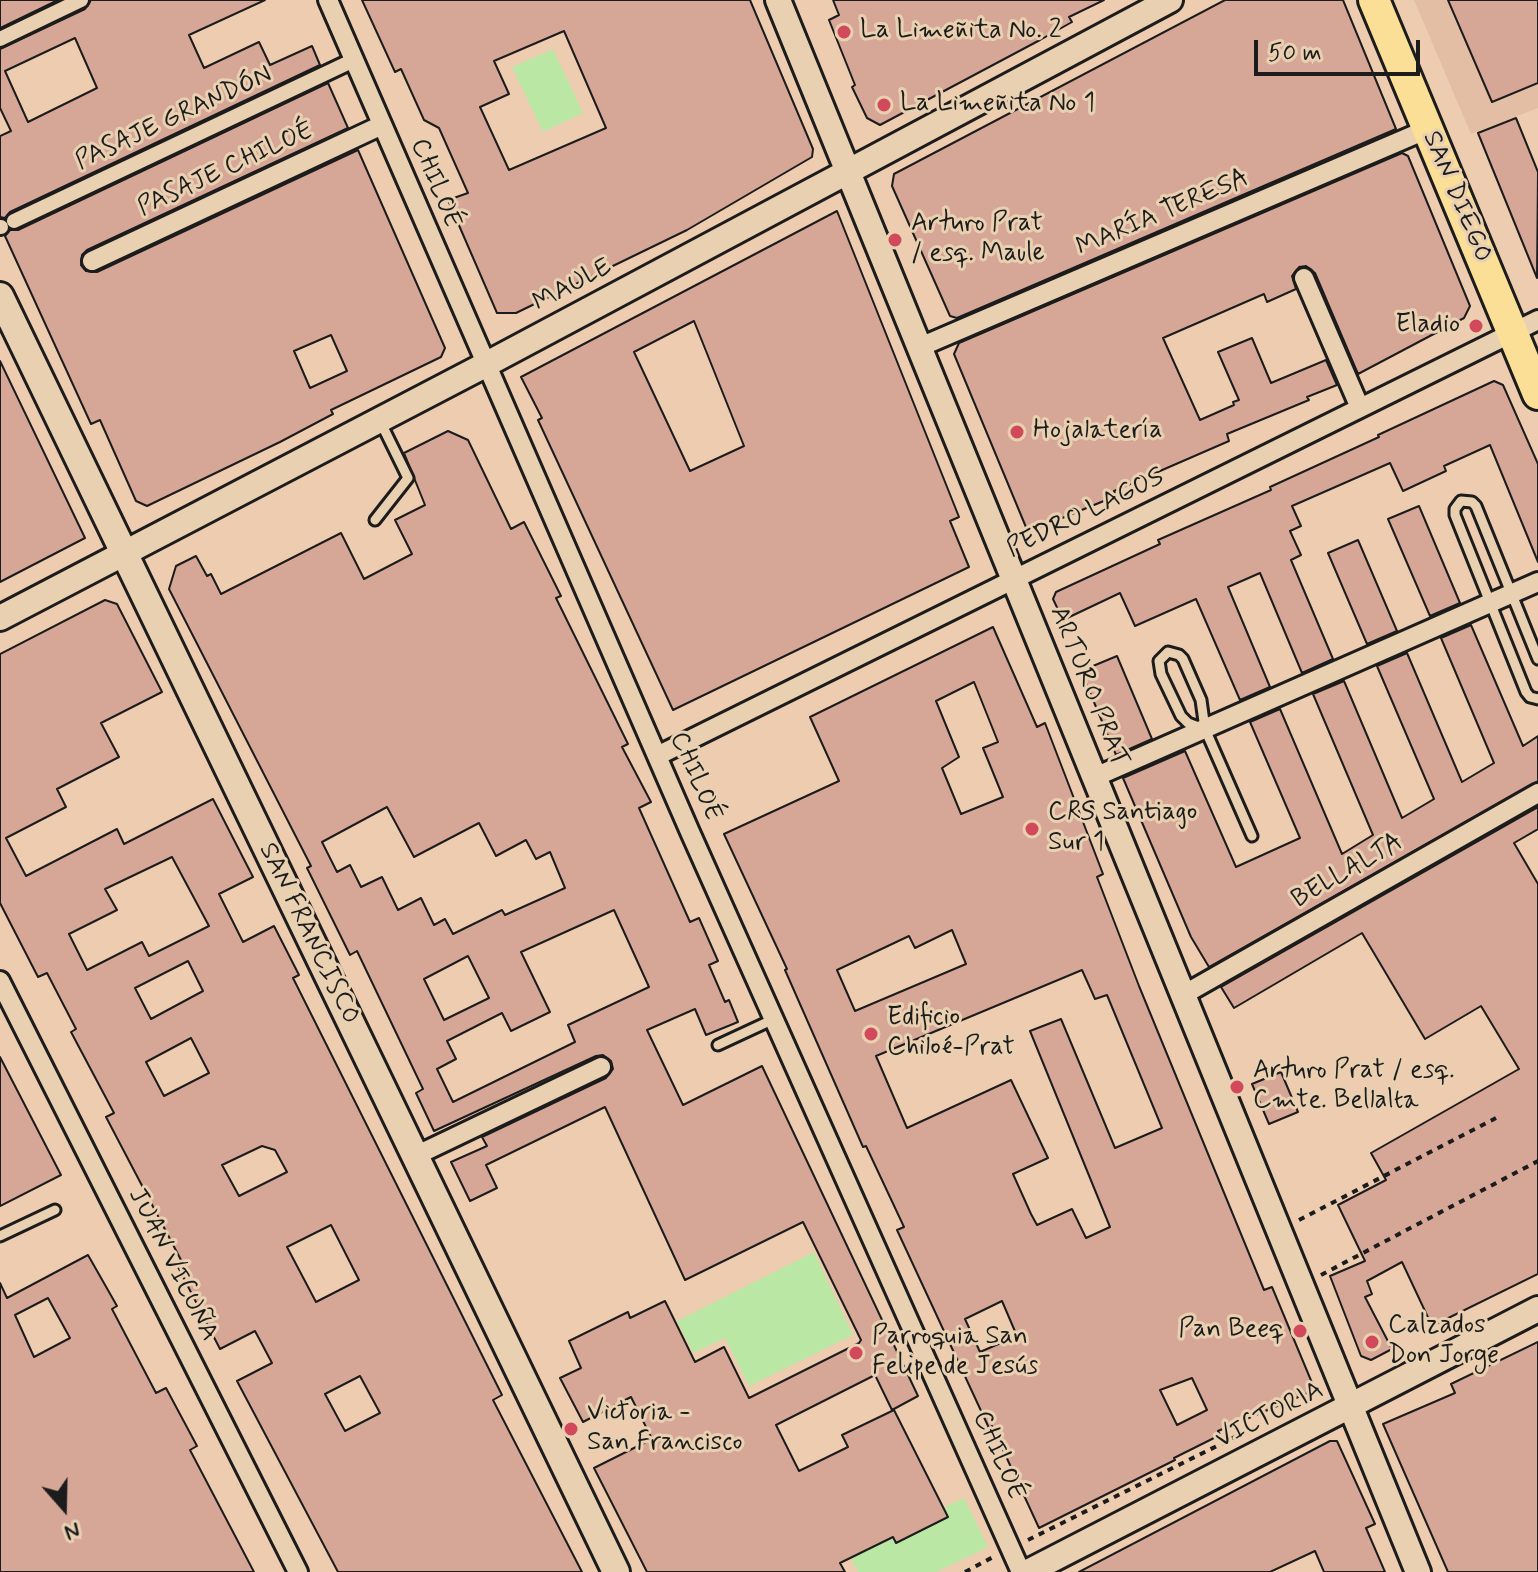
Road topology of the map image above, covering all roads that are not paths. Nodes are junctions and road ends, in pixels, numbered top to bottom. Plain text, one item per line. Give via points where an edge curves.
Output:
1 (81, 0) edge
2 (328, 0) edge
3 (778, 0) edge
4 (1170, 0) edge
5 (1374, 0) edge
6 (0, 39) edge
7 (354, 60) junction
8 (382, 125) junction
9 (1428, 129) junction
10 (848, 171) junction
11 (5, 225) edge
12 (92, 261) dead end
13 (1304, 278) dead end
14 (0, 296) edge
15 (1525, 326) edge
16 (920, 347) junction
17 (485, 365) junction
18 (1538, 394) edge
19 (1360, 408) junction
20 (380, 420) junction
21 (375, 520) dead end
22 (124, 553) junction
23 (1014, 579) junction
24 (1538, 582) edge
25 (1511, 594) junction
26 (1491, 603) junction
27 (0, 618) edge
28 (1538, 659) edge
29 (1538, 699) edge
30 (1205, 729) junction
31 (657, 756) junction
32 (1095, 777) junction
33 (1538, 793) edge
34 (1252, 836) dead end
35 (0, 981) edge
36 (1183, 995) junction
37 (774, 1019) junction
38 (718, 1045) dead end
39 (601, 1067) dead end
40 (415, 1156) junction
41 (55, 1210) dead end
42 (0, 1236) edge
43 (1538, 1309) edge
44 (1351, 1406) junction
45 (298, 1572) edge
46 (616, 1572) edge
47 (1021, 1572) edge
48 (1028, 1572) edge
49 (1418, 1572) edge

1 - 6 street
2 - 7 street, CHILOÉ
3 - 10 street, ARTURO PRAT
4 - 10 street, MAULE
5 - 9 main road, SAN DIEGO
7 - 8 street, CHILOÉ
7 - 11 street, PASAJE GRANDÓN
8 - 12 street, PASAJE CHILOÉ
8 - 17 street, CHILOÉ
9 - 15 main road, SAN DIEGO
9 - 16 street, MARÍA TERESA
10 - 16 street, ARTURO PRAT
10 - 17 street, MAULE
13 - 19 street
14 - 22 main road, SAN FRANCISCO
15 - 18 main road, SAN DIEGO
15 - 19 street, PEDRO LAGOS
16 - 23 street, ARTURO PRAT
17 - 20 street, MAULE
17 - 31 street, CHILOÉ
19 - 23 street, PEDRO LAGOS
20 - 21 lane via 408,478
20 - 22 street, MAULE
22 - 27 street, MAULE
22 - 40 main road, SAN FRANCISCO
23 - 31 street, PEDRO LAGOS
23 - 32 street, ARTURO PRAT
24 - 25 street
25 - 26 street
25 - 26 lane via 1476,506 1461,501 1455,515
25 - 28 lane
26 - 29 lane via 1526,692
26 - 30 street
30 - 30 lane via 1201,700 1183,659 1168,652 1159,668 1176,707 1188,723
30 - 32 street
30 - 34 lane
31 - 37 street, CHILOÉ
32 - 36 street, ARTURO PRAT
33 - 36 street, BELLALTA
35 - 45 street, JUAN VICUÑA
36 - 44 street, ARTURO PRAT
37 - 38 lane
37 - 47 street, CHILOÉ
39 - 40 street
40 - 46 main road, SAN FRANCISCO
41 - 42 lane
43 - 44 street, VICTORIA
44 - 48 street, VICTORIA
44 - 49 street, ARTURO PRAT

